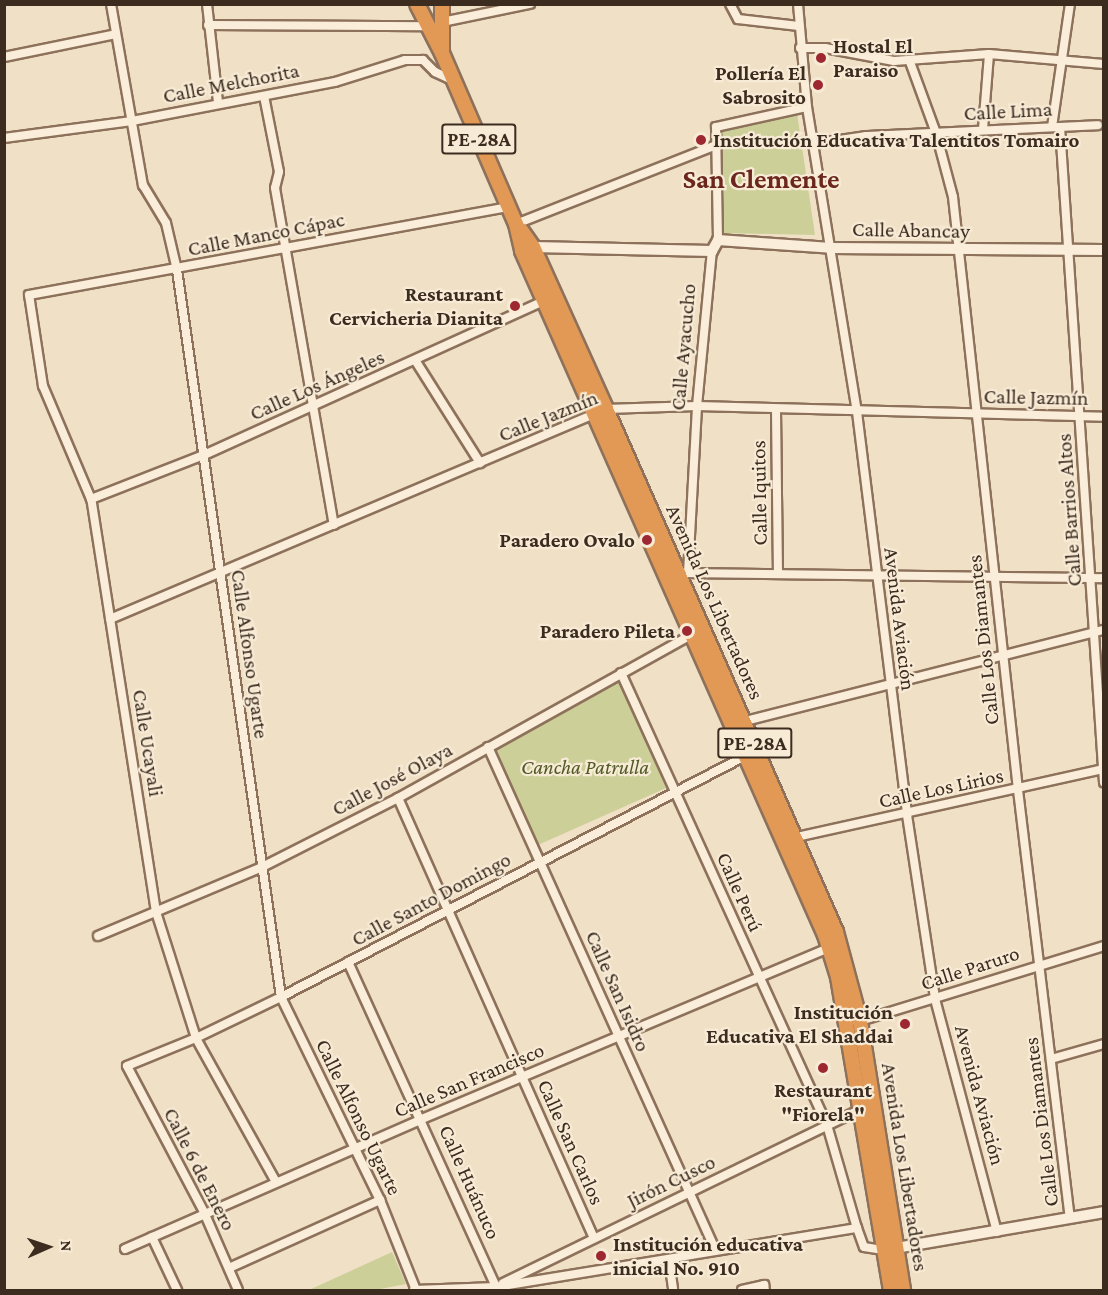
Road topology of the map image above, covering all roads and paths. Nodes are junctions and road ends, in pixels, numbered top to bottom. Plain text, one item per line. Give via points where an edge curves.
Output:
1 (111, 4) edge
2 (207, 4) edge
3 (442, 4) edge
4 (530, 4) edge
5 (730, 4) edge
6 (798, 4) edge
7 (1070, 4) edge
8 (423, 15) edge
9 (442, 22) junction
10 (208, 25) junction
11 (799, 26) junction
12 (116, 34) junction
13 (800, 48) junction
14 (442, 53) junction
15 (989, 54) junction
16 (4, 57) edge
17 (1062, 61) junction
18 (910, 62) junction
19 (1104, 64) edge
20 (454, 81) junction
21 (264, 96) junction
22 (218, 102) junction
23 (807, 107) junction
24 (132, 121) junction
25 (1098, 125) dead end
26 (1056, 127) junction
27 (982, 129) junction
28 (936, 133) junction
29 (4, 138) edge
30 (813, 144) junction
31 (717, 145) junction
32 (509, 207) junction
33 (516, 224) junction
34 (718, 240) junction
35 (533, 247) junction
36 (285, 248) junction
37 (831, 248) junction
38 (958, 250) junction
39 (1071, 250) junction
40 (1104, 250) edge
41 (712, 251) junction
42 (177, 270) junction
43 (29, 295) joint
44 (549, 297) junction
45 (416, 360) junction
46 (314, 406) junction
47 (697, 406) junction
48 (600, 411) junction
49 (776, 411) junction
50 (857, 412) junction
51 (976, 414) junction
52 (1080, 417) junction
53 (1104, 417) edge
54 (204, 455) junction
55 (480, 463) junction
56 (91, 499) junction
57 (334, 525) junction
58 (778, 574) junction
59 (876, 574) junction
60 (222, 575) junction
61 (994, 576) junction
62 (1091, 577) junction
63 (680, 578) junction
64 (1104, 578) edge
65 (110, 619) junction
66 (1099, 631) edge
67 (693, 634) junction
68 (1004, 656) junction
69 (621, 673) junction
70 (890, 683) junction
71 (739, 723) junction
72 (488, 747) junction
73 (747, 755) junction
74 (1103, 769) edge
75 (1104, 783) edge
76 (1018, 789) junction
77 (675, 790) junction
78 (398, 798) junction
79 (907, 815) junction
80 (791, 838) junction
81 (541, 861) junction
82 (262, 867) junction
83 (447, 911) junction
84 (156, 912) junction
85 (98, 936) dead end
86 (1104, 946) edge
87 (829, 948) junction
88 (348, 962) junction
89 (1039, 964) junction
90 (759, 976) junction
91 (281, 997) junction
92 (935, 999) junction
93 (853, 1022) junction
94 (619, 1037) junction
95 (196, 1038) junction
96 (1104, 1044) edge
97 (1052, 1059) junction
98 (127, 1066) joint
99 (522, 1076) junction
100 (861, 1109) junction
101 (422, 1119) junction
102 (827, 1125) junction
103 (354, 1148) junction
104 (276, 1182) junction
105 (690, 1192) junction
106 (380, 1200) junction
107 (204, 1212) junction
108 (1104, 1212) edge
109 (1070, 1218) junction
110 (857, 1228) junction
111 (997, 1232) junction
112 (152, 1237) junction
113 (594, 1238) junction
114 (125, 1249) dead end
115 (715, 1249) junction
116 (890, 1249) junction
117 (669, 1260) junction
118 (229, 1268) junction
119 (492, 1289) edge
120 (177, 1290) edge
121 (238, 1290) edge
122 (415, 1290) edge
123 (673, 1290) edge
124 (742, 1290) edge
125 (765, 1290) edge
126 (891, 1290) edge
127 (903, 1290) edge

1 - 12 street, Calle Alfonso Ugarte
2 - 10 street
3 - 9 highway, PE-28A
4 - 9 street
5 - 11 street via 733,15 744,20
6 - 11 street, Avenida Aviación
7 - 17 street, Calle Barrios Altos
8 - 9 highway
8 - 10 street
8 - 14 highway, Avenida Los Libertadores / PE-28A
9 - 14 highway, PE-28A
10 - 22 street
11 - 13 street, Avenida Aviación
12 - 16 street
12 - 24 street, Calle Alfonso Ugarte
13 - 18 street
13 - 23 street, Avenida Aviación
14 - 20 highway, Avenida Los Libertadores / PE-28A
15 - 17 street
15 - 18 street
15 - 27 street
17 - 19 street
17 - 26 street, Calle Barrios Altos
18 - 28 street, Calle Los Diamantes
20 - 21 street, Calle Melchorita via 435,72 423,60 405,60 335,82
20 - 32 highway, Avenida Los Libertadores / PE-28A
21 - 22 street, Calle Melchorita
21 - 36 street via 279,172 275,188
22 - 24 street, Calle Melchorita
23 - 30 street, Avenida Aviación
23 - 31 street, Calle Ayacucho via 716,127
24 - 29 street, Calle Melchorita
24 - 42 street, Calle Alfonso Ugarte via 143,185 166,223
25 - 26 street, Calle Lima
26 - 27 street, Calle Lima
26 - 39 street, Calle Barrios Altos
27 - 28 street, Calle Lima
28 - 30 street, Calle Lima
28 - 38 street, Calle Los Diamantes via 953,197
30 - 37 street, Avenida Aviación
31 - 33 street
31 - 34 street, Calle Ayacucho
32 - 33 highway, Avenida Los Libertadores / PE-28A
32 - 36 street, Calle Manco Cápac
33 - 35 highway, Avenida Los Libertadores / PE-28A
33 - 44 highway, Avenida Los Libertadores / PE-28A via 522,250
34 - 37 street, Calle Abancay
34 - 41 street, Calle Ayacucho
35 - 41 street
35 - 44 highway, Avenida Los Libertadores / PE-28A
36 - 42 street, Calle Manco Cápac
36 - 46 street
37 - 38 street, Calle Abancay
37 - 50 street, Avenida Aviación
38 - 39 street, Calle Abancay
38 - 51 street, Calle Los Diamantes
39 - 40 street, Calle Abancay
39 - 52 street, Calle Barrios Altos
41 - 47 street, Calle Ayacucho
42 - 43 street, Calle Manco Cápac
42 - 54 street, Calle Alfonso Ugarte
43 - 56 street, Calle Ucayali via 43,386
44 - 45 street, Calle Los Ángeles
44 - 48 highway, Avenida Los Libertadores / PE-28A
45 - 46 street, Calle Los Ángeles
45 - 55 street
46 - 54 street, Calle Los Ángeles
46 - 57 street
47 - 48 street, Calle Jazmín
47 - 49 street, Calle Jazmín
47 - 63 street, Calle Ayacucho
48 - 55 street, Calle Jazmín
48 - 63 highway, Avenida Los Libertadores / PE-28A
49 - 50 street, Calle Jazmín
49 - 58 street, Calle Iquitos
50 - 51 street, Calle Jazmín
50 - 59 street, Avenida Aviación
51 - 52 street, Calle Jazmín
51 - 61 street, Calle Los Diamantes
52 - 53 street, Calle Jazmín
52 - 62 street, Calle Barrios Altos
54 - 56 street, Calle Los Ángeles
54 - 60 street, Calle Alfonso Ugarte
55 - 57 street, Calle Jazmín
56 - 65 street, Calle Ucayali
57 - 60 street, Calle Jazmín
58 - 59 street
58 - 63 street
59 - 61 street
59 - 70 street, Avenida Aviación
60 - 65 street, Calle Jazmín
60 - 82 street, Calle Alfonso Ugarte
61 - 62 street
61 - 68 street, Calle Los Diamantes
62 - 64 street
62 - 66 street, Calle Barrios Altos
63 - 67 highway, Avenida Los Libertadores / PE-28A
63 - 71 highway, Avenida Los Libertadores / PE-28A
65 - 84 street, Calle Ucayali
66 - 68 street
66 - 74 street, Calle Barrios Altos
67 - 69 street, Calle José Olaya
67 - 71 highway, Avenida Los Libertadores / PE-28A
68 - 70 street
68 - 76 street, Calle Los Diamantes
69 - 72 street, Calle José Olaya
69 - 77 street, Calle Perú
70 - 71 street
70 - 79 street, Avenida Aviación
71 - 73 highway, Avenida Los Libertadores / PE-28A
71 - 80 highway, Avenida Los Libertadores / PE-28A
72 - 78 street, Calle José Olaya
72 - 81 street, Calle San Isidro
73 - 77 street, Calle Santo Domingo
73 - 80 highway, Avenida Los Libertadores / PE-28A
74 - 75 street, Calle Barrios Altos
74 - 76 street, Calle Los Lirios
76 - 79 street, Calle Los Lirios
76 - 89 street, Calle Los Diamantes
77 - 81 street, Calle Santo Domingo
77 - 90 street, Calle Perú
78 - 82 street, Calle José Olaya
78 - 83 street, Calle San Carlos
79 - 80 street, Calle Los Lirios
79 - 92 street, Avenida Aviación
80 - 87 highway, Avenida Los Libertadores / PE-28A
80 - 93 highway, Avenida Los Libertadores / PE-28A via 836,932
81 - 83 street, Calle Santo Domingo
81 - 94 street, Calle San Isidro
82 - 84 street, Calle José Olaya
82 - 91 street, Calle Alfonso Ugarte
83 - 88 street, Calle Santo Domingo
83 - 99 street, Calle San Carlos
84 - 85 street, Calle José Olaya
84 - 95 street, Calle Ucayali
86 - 89 street, Calle Paruro
87 - 90 street, Calle San Francisco
87 - 93 highway, Avenida Los Libertadores / PE-28A
88 - 91 street, Calle Santo Domingo
88 - 101 street, Calle Huánuco
89 - 92 street, Calle Paruro
89 - 97 street, Calle Los Diamantes
90 - 94 street, Calle San Francisco
90 - 102 street, Calle Perú
91 - 95 street, Calle Santo Domingo
91 - 103 street, Calle Alfonso Ugarte
92 - 93 street, Calle Paruro
92 - 111 street, Avenida Aviación
93 - 100 highway, Avenida Los Libertadores / PE-28A
93 - 116 highway, Avenida Los Libertadores / PE-28A
94 - 99 street, Calle San Francisco
94 - 105 street, Calle San Isidro
95 - 98 street, Calle Santo Domingo
95 - 104 street, Calle Ucayali
96 - 97 street
97 - 109 street, Calle Los Diamantes
98 - 107 street, Calle 6 de Enero
99 - 101 street, Calle San Francisco
99 - 113 street, Calle San Carlos
100 - 102 street, Jirón Cusco
100 - 116 highway, Avenida Los Libertadores / PE-28A
101 - 103 street, Calle San Francisco
101 - 119 street, Calle Huánuco
102 - 105 street, Jirón Cusco
102 - 110 street, Calle Perú
103 - 104 street, Calle San Francisco
103 - 106 street, Calle Alfonso Ugarte
104 - 107 street, Calle San Francisco
105 - 113 street, Jirón Cusco
105 - 115 street, Calle San Isidro
106 - 118 street
106 - 122 street, Calle Alfonso Ugarte
107 - 112 street, Calle San Francisco
107 - 118 street, Calle 6 de Enero
108 - 109 street
109 - 111 street
110 - 115 street
110 - 116 street via 864,1247
111 - 116 street
112 - 114 street, Calle San Francisco
112 - 120 street
113 - 119 street, Jirón Cusco
115 - 117 street
116 - 126 highway, Avenida Los Libertadores / PE-28A
116 - 127 highway, Avenida Los Libertadores / PE-28A
117 - 119 street
117 - 123 street
118 - 121 street, Calle 6 de Enero
119 - 122 street
124 - 125 street via 764,1285

